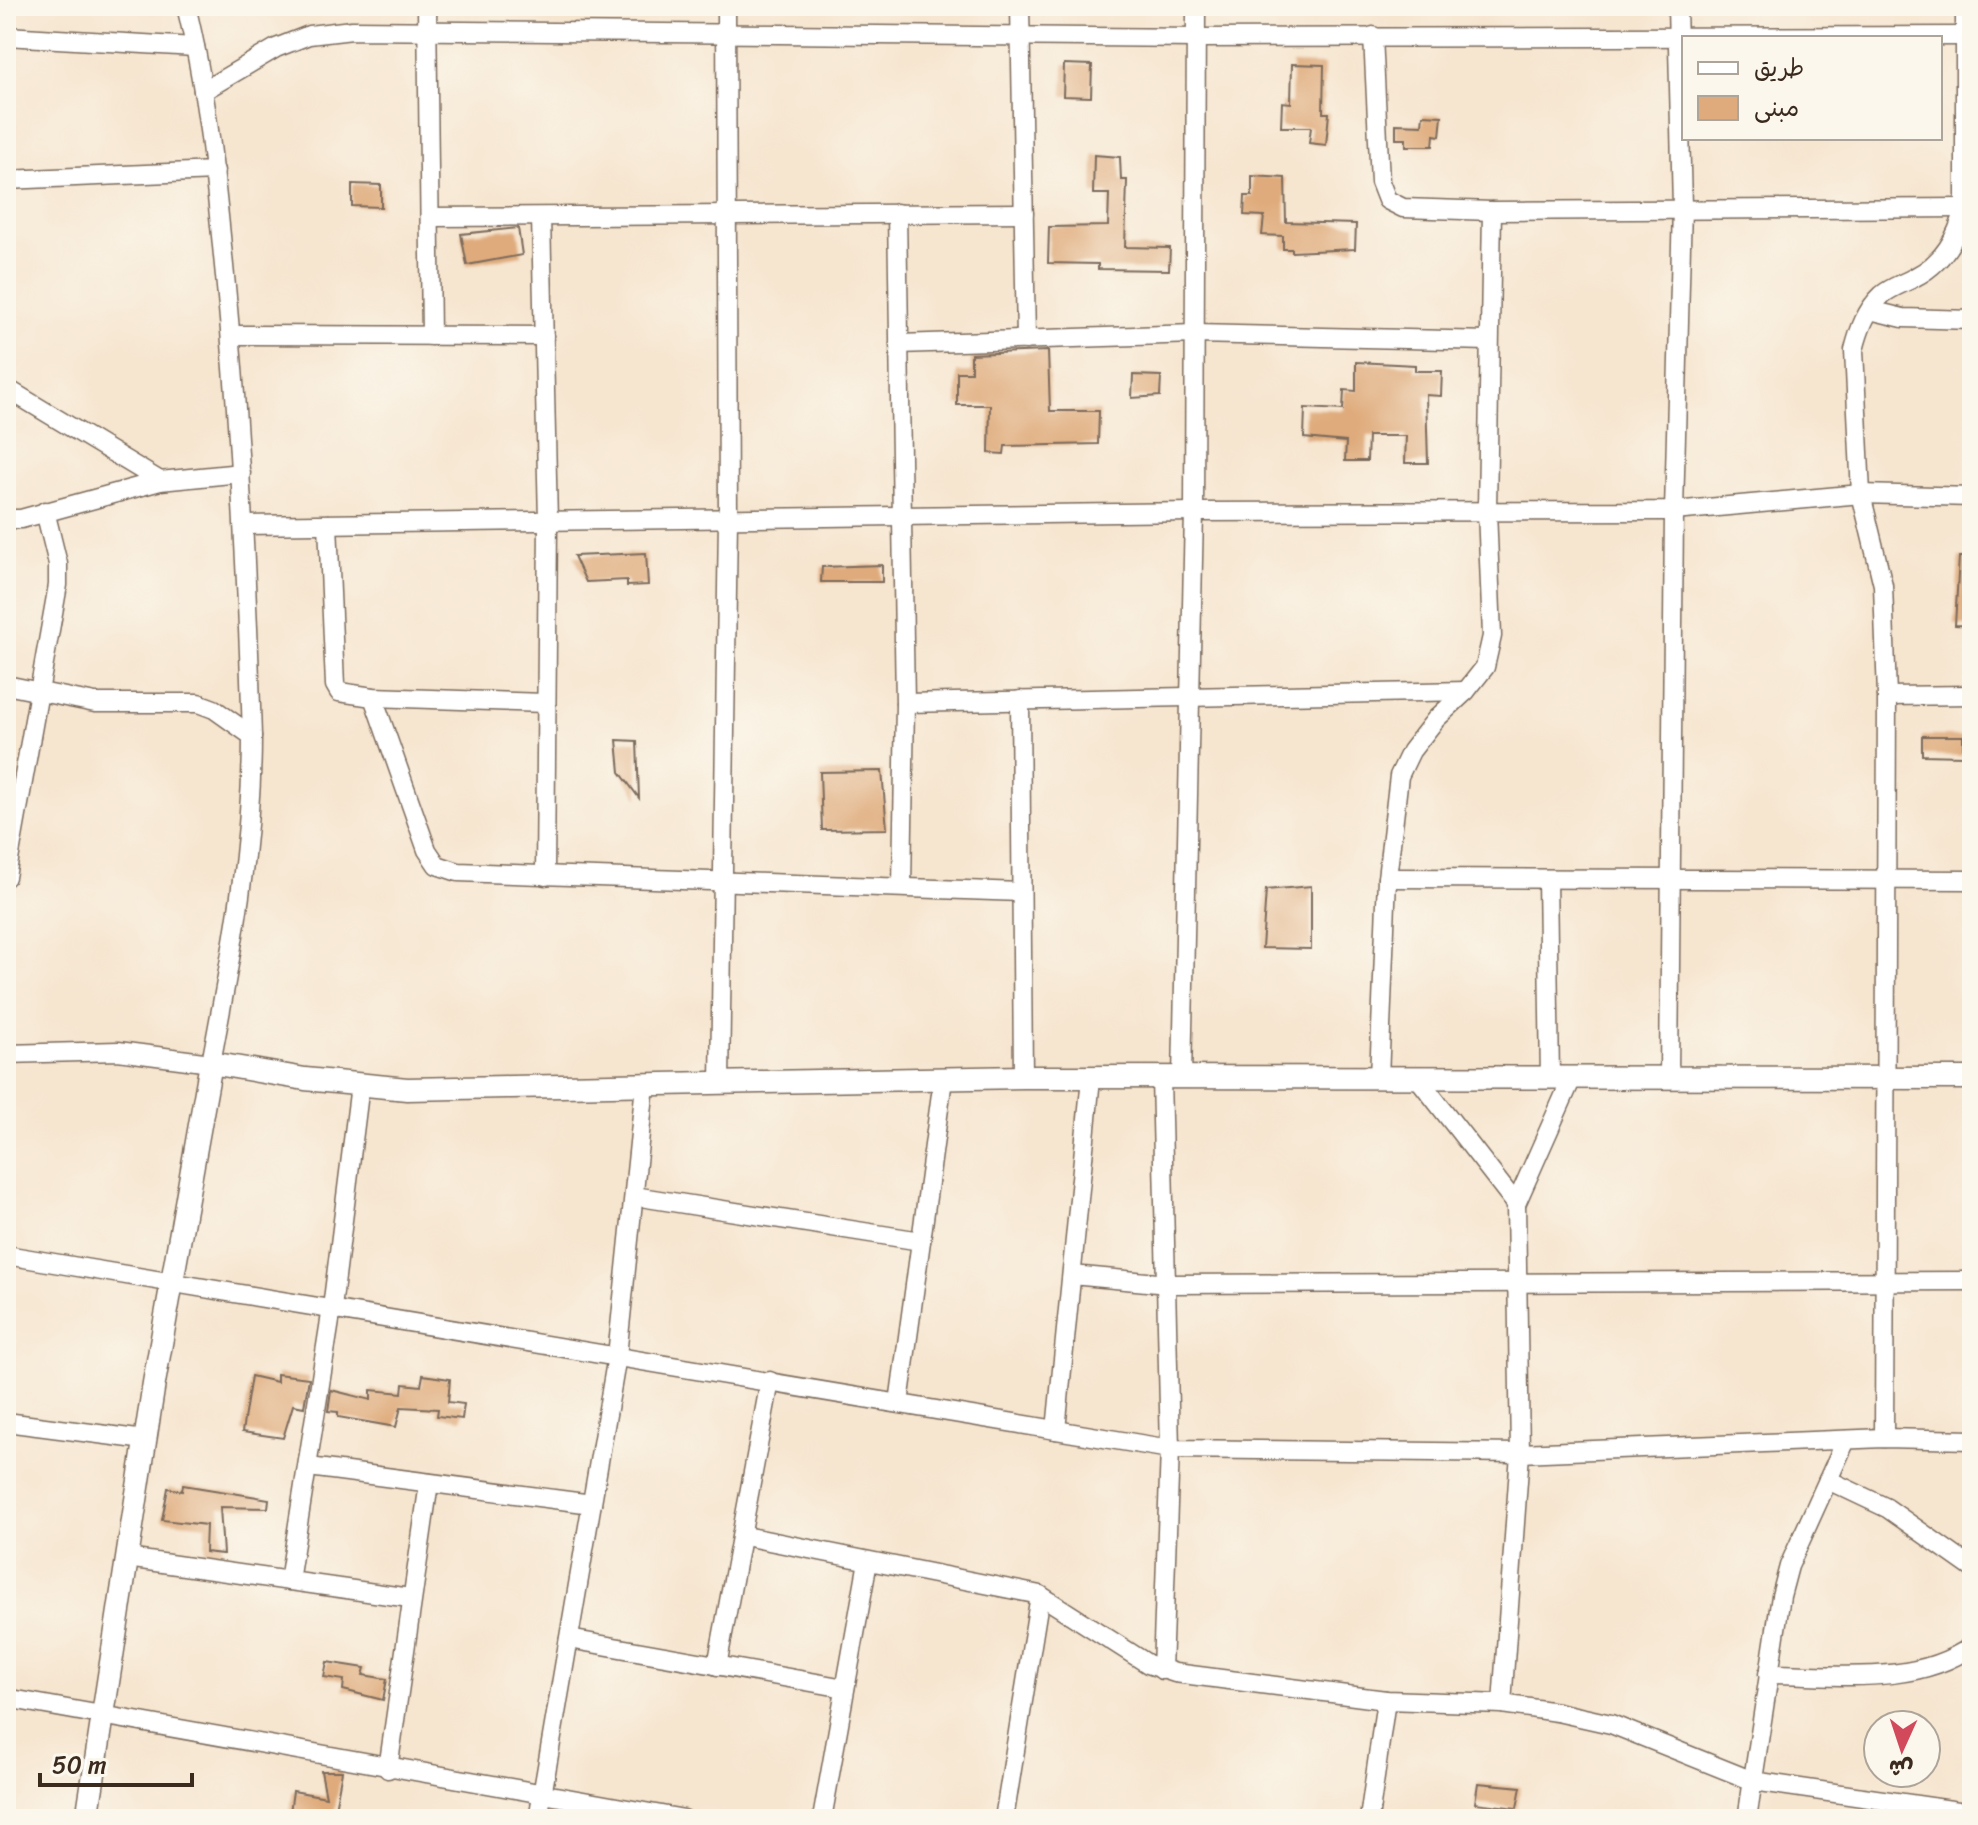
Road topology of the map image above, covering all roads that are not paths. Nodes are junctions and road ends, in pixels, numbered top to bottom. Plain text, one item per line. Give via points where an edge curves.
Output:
1 (186, 6) edge
2 (197, 6) edge
3 (427, 6) edge
4 (726, 6) edge
5 (1020, 6) edge
6 (1196, 6) edge
7 (1677, 6) edge
8 (1965, 6) edge
9 (191, 28) junction
10 (427, 31) junction
11 (727, 34) junction
12 (1677, 34) junction
13 (6, 36) edge
14 (1020, 36) junction
15 (1373, 36) junction
16 (1968, 36) edge
17 (1197, 38) junction
18 (195, 47) junction
19 (203, 91) junction
20 (215, 171) junction
21 (6, 180) edge
22 (1682, 207) junction
23 (1965, 208) junction
24 (1492, 211) junction
25 (897, 213) junction
26 (1024, 213) junction
27 (727, 216) junction
28 (431, 217) junction
29 (541, 217) junction
30 (1870, 310) junction
31 (1972, 320) edge
32 (1195, 334) junction
33 (231, 335) junction
34 (431, 336) junction
35 (544, 336) junction
36 (1026, 340) junction
37 (1489, 341) junction
38 (899, 344) junction
39 (6, 388) edge
40 (241, 473) junction
41 (160, 481) junction
42 (1861, 494) junction
43 (1972, 497) edge
44 (1487, 510) junction
45 (45, 511) junction
46 (1674, 511) junction
47 (1194, 512) junction
48 (900, 516) junction
49 (728, 518) junction
50 (6, 519) edge
51 (548, 521) junction
52 (328, 524) junction
53 (245, 525) junction
54 (6, 685) edge
55 (1466, 691) junction
56 (39, 693) junction
57 (1972, 695) edge
58 (1887, 696) junction
59 (373, 697) junction
60 (1190, 697) junction
61 (1020, 700) junction
62 (545, 703) junction
63 (905, 703) junction
64 (252, 736) junction
65 (545, 876) junction
66 (6, 877) edge
67 (1387, 878) junction
68 (723, 879) junction
69 (1547, 879) junction
70 (1672, 879) junction
71 (1885, 879) junction
72 (1972, 880) edge
73 (902, 887) junction
74 (1021, 892) junction
75 (6, 1054) edge
76 (211, 1063) junction
77 (1023, 1077) junction
78 (1669, 1077) junction
79 (1091, 1078) junction
80 (1172, 1078) junction
81 (1379, 1078) junction
82 (1418, 1078) junction
83 (1561, 1078) junction
84 (1885, 1078) junction
85 (1972, 1078) edge
86 (943, 1079) junction
87 (720, 1083) junction
88 (360, 1085) junction
89 (645, 1085) junction
90 (634, 1196) junction
91 (1516, 1204) junction
92 (921, 1241) junction
93 (6, 1255) edge
94 (1072, 1275) junction
95 (171, 1280) junction
96 (1886, 1281) junction
97 (1972, 1281) edge
98 (1518, 1283) junction
99 (1168, 1284) junction
100 (332, 1308) junction
101 (617, 1356) junction
102 (770, 1381) junction
103 (899, 1403) junction
104 (6, 1422) edge
105 (1056, 1430) junction
106 (1884, 1438) junction
107 (145, 1440) junction
108 (1846, 1440) junction
109 (1972, 1440) edge
110 (1170, 1449) junction
111 (1520, 1453) junction
112 (309, 1467) junction
113 (1828, 1480) junction
114 (429, 1483) junction
115 (592, 1504) junction
116 (744, 1536) junction
117 (127, 1558) junction
118 (868, 1561) junction
119 (1972, 1568) edge
120 (289, 1581) junction
121 (1040, 1595) junction
122 (410, 1598) junction
123 (569, 1639) junction
124 (1972, 1646) edge
125 (717, 1666) junction
126 (1162, 1670) junction
127 (1768, 1674) junction
128 (845, 1688) junction
129 (6, 1698) edge
130 (1386, 1700) junction
131 (1502, 1704) junction
132 (102, 1718) junction
133 (388, 1769) junction
134 (1753, 1781) junction
135 (542, 1796) junction
136 (1972, 1813) edge
137 (87, 1819) edge
138 (538, 1819) edge
139 (684, 1819) edge
140 (822, 1819) edge
141 (1004, 1819) edge
142 (1369, 1819) edge
143 (1747, 1819) edge

1 - 9 street
2 - 9 street
3 - 10 street
4 - 11 street
5 - 14 street
6 - 17 street
7 - 12 street
8 - 16 street
9 - 18 street
10 - 11 street
10 - 19 street via 309,35
10 - 28 street
11 - 14 street
11 - 27 street
12 - 15 street
12 - 16 street
12 - 22 street
13 - 18 street
14 - 17 street
14 - 26 street
15 - 17 street
15 - 24 street via 1380,182 1387,200 1403,208
16 - 23 street
17 - 32 street
18 - 19 street
19 - 20 street
20 - 21 street
20 - 33 street
22 - 23 street
22 - 24 street
22 - 46 street
23 - 30 street via 1951,245 1938,261 1884,293
24 - 37 street
25 - 26 street
25 - 27 street
25 - 38 street
26 - 36 street
27 - 29 street
27 - 49 street
28 - 29 street
28 - 34 street
29 - 35 street
30 - 31 street via 1903,318
30 - 42 street via 1854,350
32 - 36 street
32 - 37 street
32 - 47 street
33 - 34 street
33 - 40 street
34 - 35 street
35 - 51 street
36 - 38 street
37 - 44 street
38 - 48 street
39 - 41 street
40 - 41 street
40 - 53 street
41 - 45 street
42 - 43 street
42 - 46 street
42 - 58 street via 1883,585
44 - 46 street
44 - 47 street
44 - 55 street via 1492,636 1485,667
45 - 50 street
45 - 56 street via 58,585
46 - 70 street
47 - 48 street
47 - 60 street
48 - 49 street
48 - 63 street
49 - 51 street
49 - 68 street
51 - 52 street
51 - 62 street
52 - 53 street
52 - 59 street via 335,685 339,692
53 - 64 street
54 - 56 street
55 - 60 street
55 - 67 street via 1436,719 1399,776
56 - 64 street via 95,703 198,703
56 - 66 street
57 - 58 street
58 - 71 street
59 - 62 street
59 - 65 street via 427,850 437,865 458,872
60 - 61 street
60 - 80 street
61 - 63 street
61 - 74 street
62 - 65 street
63 - 73 street
64 - 76 street via 252,812 244,885
65 - 68 street
67 - 69 street
67 - 81 street
68 - 73 street
68 - 87 street
69 - 70 street
69 - 83 street
70 - 71 street
70 - 78 street
71 - 72 street
71 - 84 street
73 - 74 street
74 - 77 street
75 - 76 street via 118,1051
76 - 88 street
76 - 95 street
77 - 79 street
77 - 86 street
78 - 83 street
78 - 84 street
79 - 80 street
79 - 94 street
80 - 81 street
80 - 99 street
81 - 82 street
82 - 83 street
82 - 91 street
83 - 91 street
84 - 85 street
84 - 96 street
86 - 87 street
86 - 92 street
87 - 89 street
88 - 89 street
88 - 100 street
89 - 90 street
90 - 92 street
90 - 101 street
91 - 98 street
92 - 103 street
93 - 95 street
94 - 99 street
94 - 105 street
95 - 100 street
95 - 107 street
96 - 97 street
96 - 98 street
96 - 106 street
98 - 99 street
98 - 111 street
99 - 110 street
100 - 101 street
100 - 112 street
101 - 102 street
101 - 115 street
102 - 103 street
102 - 116 street
103 - 105 street
104 - 107 street
105 - 110 street
106 - 108 street
106 - 109 street
107 - 117 street
108 - 111 street
108 - 113 street
110 - 111 street
110 - 126 street
111 - 131 street
112 - 114 street
112 - 120 street
113 - 119 street via 1887,1508
113 - 127 street via 1789,1566
114 - 115 street
114 - 122 street
115 - 123 street
116 - 118 street
116 - 125 street
117 - 120 street
117 - 132 street
118 - 121 street
118 - 128 street
120 - 122 street
121 - 126 street
121 - 141 street
122 - 133 street
123 - 125 street
123 - 135 street
124 - 127 street via 1933,1668 1908,1673
125 - 128 street
126 - 130 street
127 - 134 street
128 - 140 street
129 - 132 street
130 - 131 street
130 - 142 street
131 - 134 street via 1611,1724
132 - 133 street
132 - 137 street
133 - 135 street
134 - 136 street
134 - 143 street
135 - 138 street
135 - 139 street

